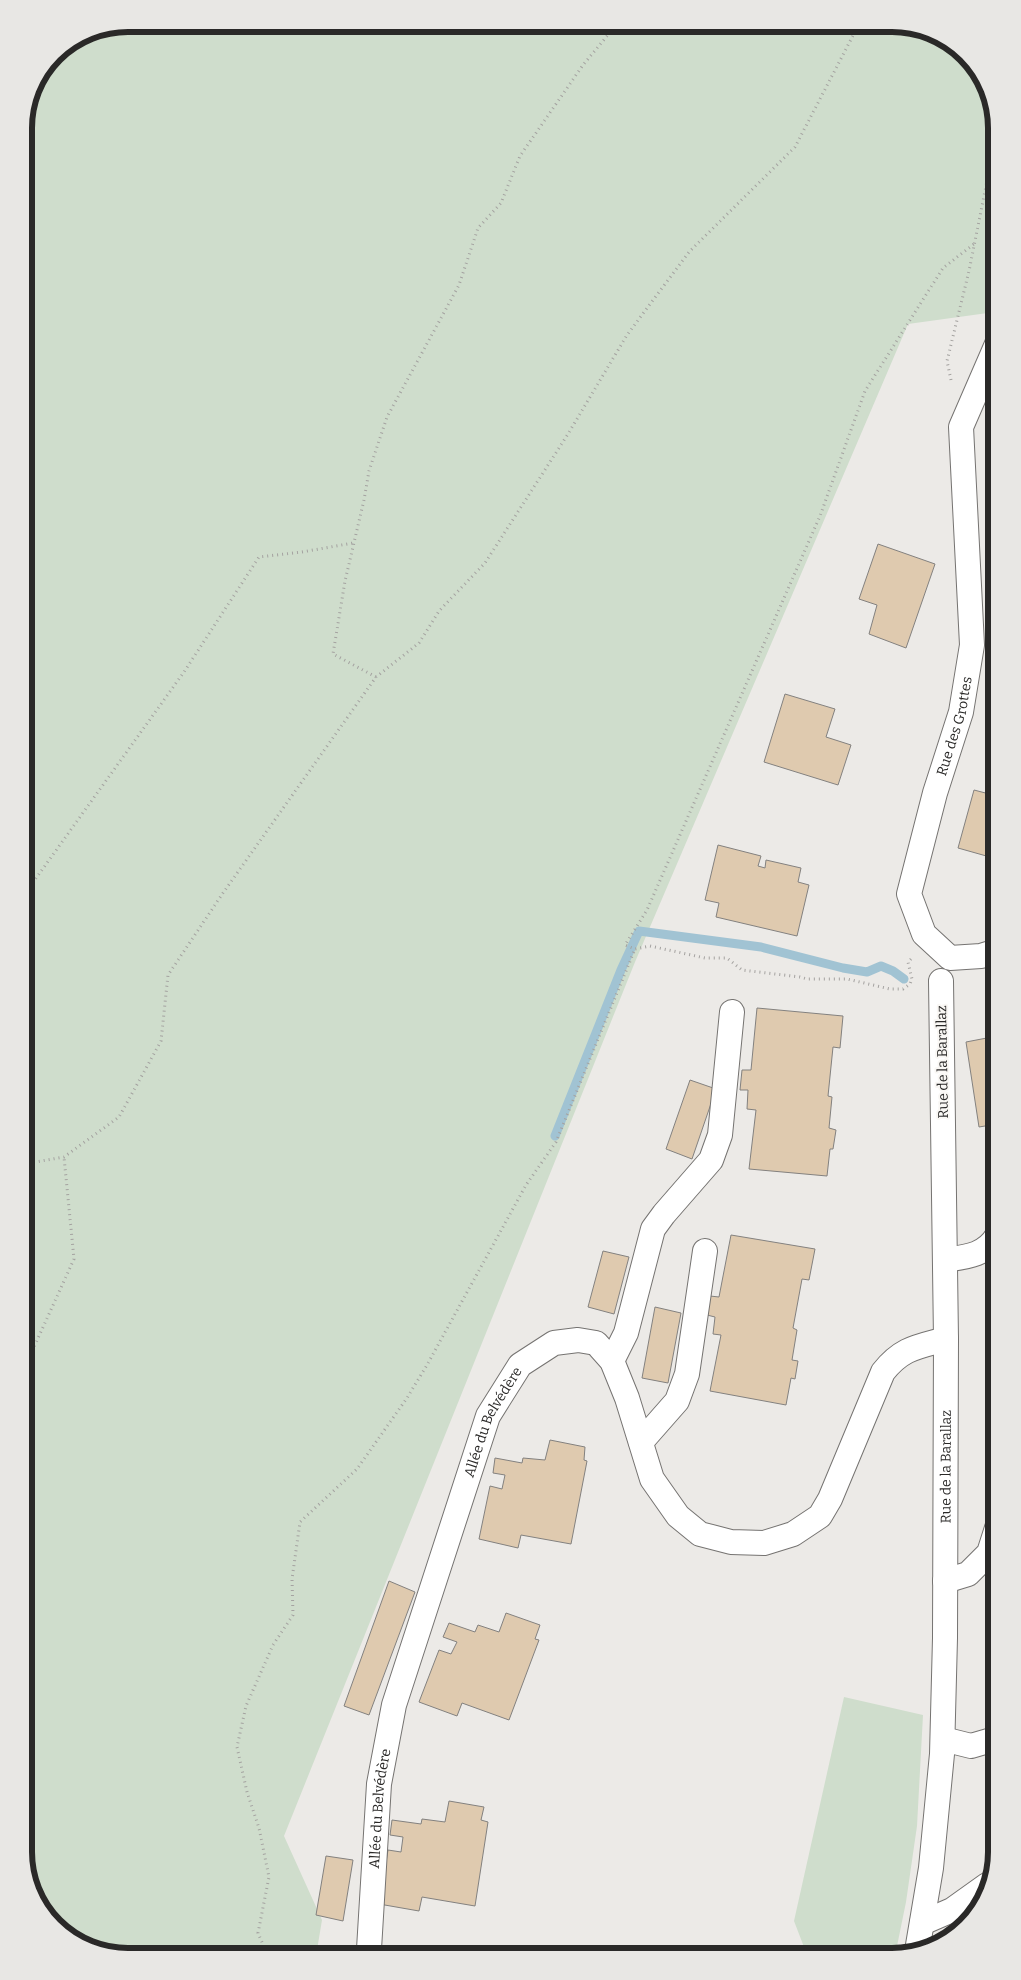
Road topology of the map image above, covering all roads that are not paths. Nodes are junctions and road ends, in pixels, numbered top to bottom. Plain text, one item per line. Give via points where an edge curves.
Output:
1 (988, 364) edge
2 (988, 954) edge
3 (941, 981) dead end
4 (732, 1012) dead end
5 (988, 1246) edge
6 (705, 1251) dead end
7 (945, 1260) junction
8 (946, 1340) junction
9 (612, 1360) junction
10 (641, 1442) junction
11 (988, 1554) edge
12 (945, 1581) junction
13 (943, 1740) junction
14 (988, 1741) edge
15 (981, 1890) edge
16 (922, 1924) junction
17 (918, 1944) edge
18 (369, 1947) edge

1 - 2 street, Rue des Grottes via 960,427 972,645 961,712 908,894 924,934 950,958
3 - 7 street, Rue de la Barallaz
4 - 9 street via 720,1134 711,1160 653,1229 626,1332
5 - 7 street via 976,1255
6 - 10 street via 687,1374 677,1402
7 - 8 street, Rue de la Barallaz
8 - 10 street, Allée du Belvédère via 905,1351 892,1360 883,1372 830,1499 820,1516 793,1534 764,1543 731,1542 700,1534 678,1516 652,1479
8 - 12 street, Rue de la Barallaz
9 - 10 street, Allée du Belvédère
9 - 18 street, Allée du Belvédère via 596,1343 578,1340 554,1343 520,1365 488,1416 394,1705 379,1784
11 - 12 street via 968,1574
12 - 13 street, Rue de la Barallaz
13 - 14 street via 971,1746
13 - 16 street, Rue de la Barallaz via 931,1868
15 - 16 street via 952,1910
16 - 17 street, Rue de la Barallaz

